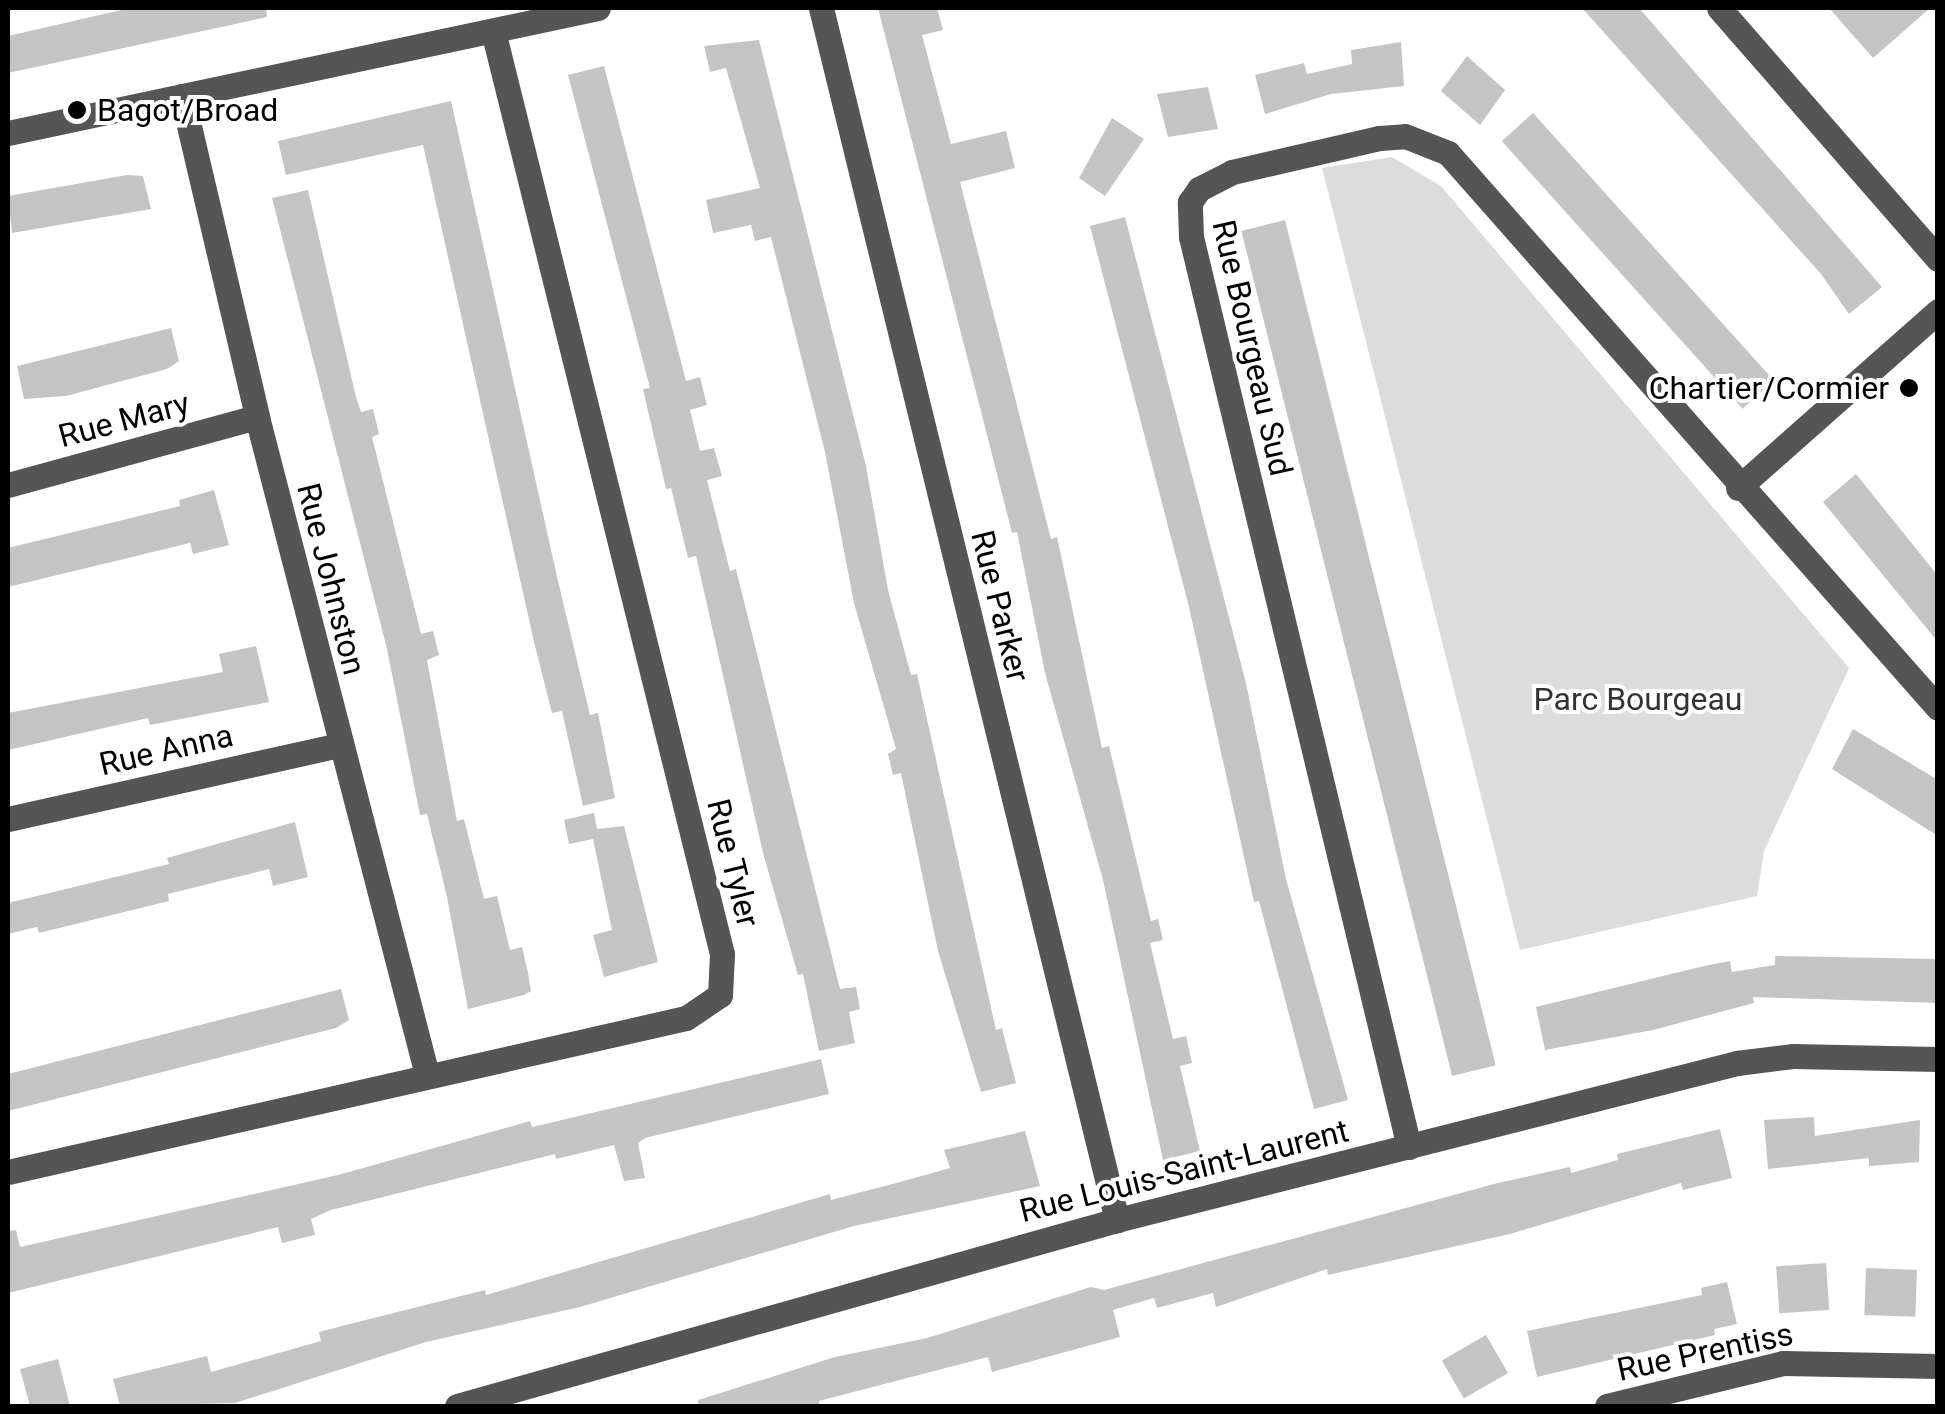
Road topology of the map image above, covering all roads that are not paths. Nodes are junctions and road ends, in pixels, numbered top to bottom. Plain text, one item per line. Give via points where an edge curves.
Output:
1 (598, 8) edge
2 (821, 8) edge
3 (1719, 8) edge
4 (494, 30) junction
5 (182, 96) junction
6 (8, 132) edge
7 (1938, 259) edge
8 (1938, 311) edge
9 (257, 417) junction
10 (8, 485) edge
11 (1738, 488) junction
12 (1938, 708) edge
13 (340, 745) junction
14 (8, 819) edge
15 (1938, 1059) edge
16 (426, 1075) junction
17 (1409, 1147) junction
18 (8, 1172) edge
19 (1116, 1220) junction
20 (1938, 1366) edge
21 (456, 1406) edge
22 (1606, 1406) edge

1 - 4 street
2 - 19 street, Rue Parker
3 - 7 street
4 - 5 street
4 - 16 street, Rue Tyler via 724,975 720,995 686,1018
5 - 6 street
5 - 9 street, Rue Johnston
8 - 11 street
9 - 10 street, Rue Mary
9 - 13 street, Rue Johnston
11 - 12 street, Rue Bourgeau Sud
11 - 17 street, Rue Bourgeau Sud via 1466,168 1430,142 1379,138 1318,150 1212,178 1190,202 1191,237
13 - 14 street, Rue Anna
13 - 16 street, Rue Johnston
15 - 17 street, Rue Louis-Saint-Laurent via 1793,1056 1738,1062
16 - 18 street, Rue Tyler
17 - 19 street, Rue Louis-Saint-Laurent
19 - 21 street, Rue Louis-Saint-Laurent
20 - 22 street, Rue Prentiss via 1783,1363

